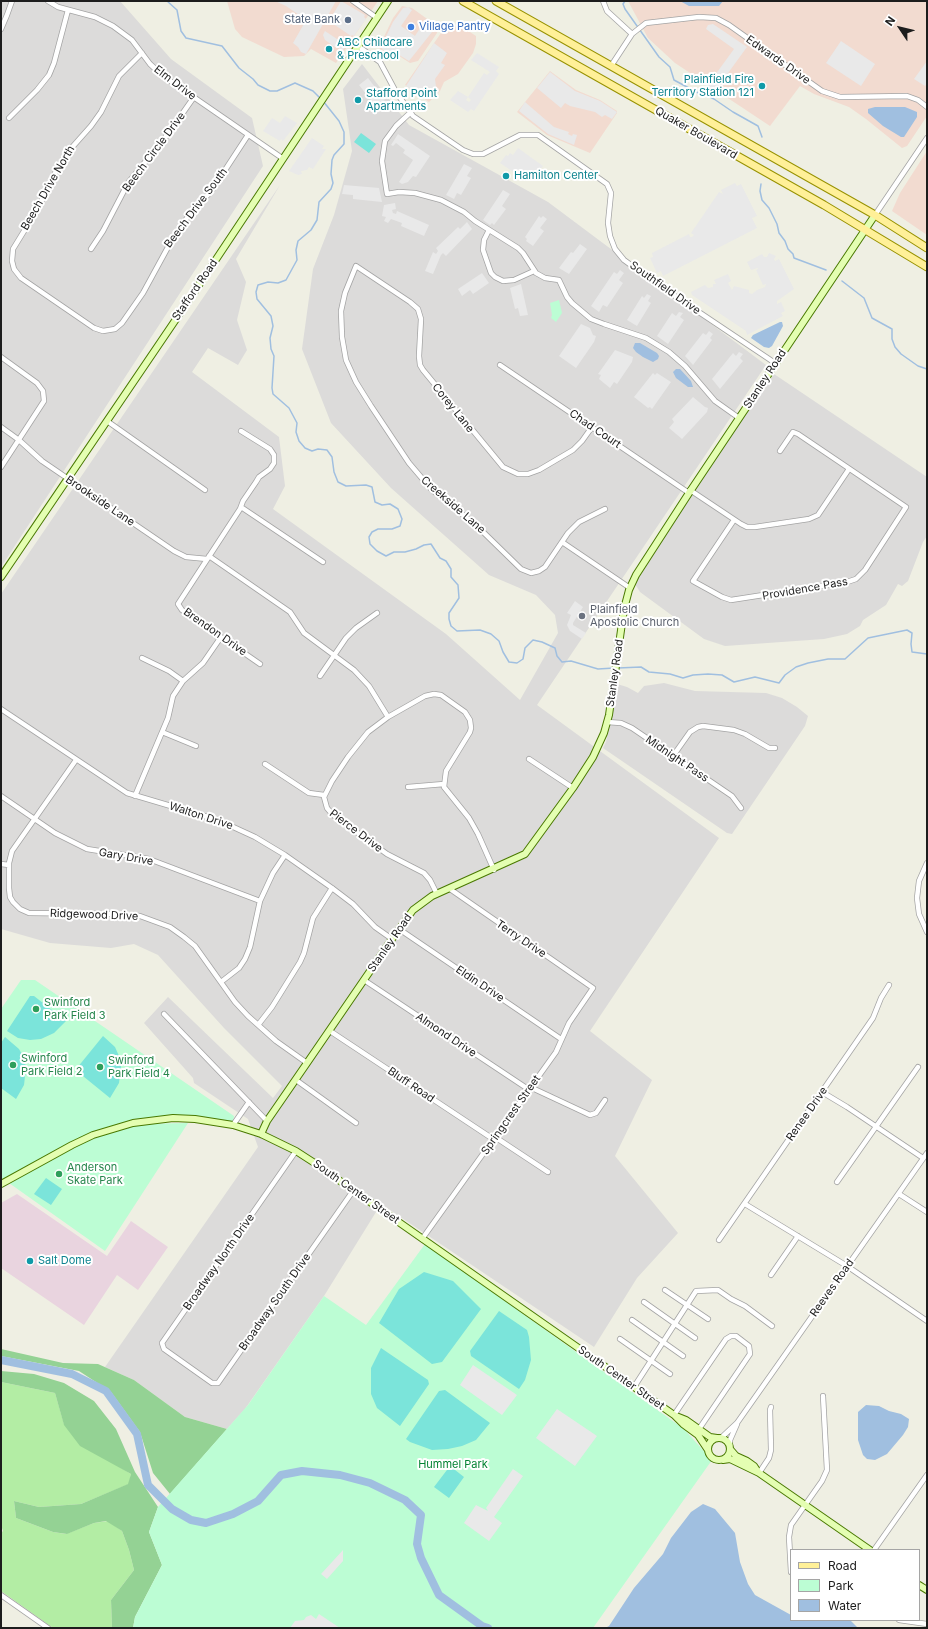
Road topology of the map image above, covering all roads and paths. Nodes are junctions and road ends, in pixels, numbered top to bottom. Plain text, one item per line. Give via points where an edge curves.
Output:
1 (12, 1) edge
2 (48, 1) edge
3 (353, 1) edge
4 (388, 1) edge
5 (463, 1) edge
6 (496, 1) edge
7 (603, 1) edge
8 (68, 10) junction
9 (377, 18) junction
10 (1, 29) edge
11 (633, 32) junction
12 (358, 46) junction
13 (142, 53) junction
14 (611, 66) junction
15 (194, 98) junction
16 (927, 107) edge
17 (411, 112) junction
18 (9, 118) dead end
19 (248, 135) junction
20 (927, 138) edge
21 (282, 158) junction
22 (875, 215) junction
23 (489, 230) junction
24 (866, 230) junction
25 (927, 248) edge
26 (91, 249) dead end
27 (356, 266) joint
28 (927, 267) edge
29 (534, 272) junction
30 (122, 323) joint
31 (1, 357) edge
32 (775, 363) junction
33 (500, 365) dead end
34 (739, 418) junction
35 (107, 421) junction
36 (1, 427) edge
37 (592, 427) junction
38 (241, 431) dead end
39 (19, 440) junction
40 (780, 451) dead end
41 (1, 467) edge
42 (849, 469) junction
43 (68, 478) junction
44 (205, 490) dead end
45 (689, 492) junction
46 (241, 507) junction
47 (605, 509) dead end
48 (734, 520) junction
49 (562, 542) junction
50 (208, 558) junction
51 (323, 562) dead end
52 (1, 578) edge
53 (630, 588) junction
54 (377, 613) dead end
55 (221, 637) junction
56 (334, 655) junction
57 (142, 658) dead end
58 (260, 664) dead end
59 (320, 676) dead end
60 (183, 682) junction
61 (1, 709) edge
62 (388, 717) junction
63 (607, 722) junction
64 (162, 732) junction
65 (196, 746) dead end
66 (775, 748) dead end
67 (674, 756) junction
68 (529, 759) dead end
69 (76, 760) junction
70 (265, 764) dead end
71 (444, 784) junction
72 (408, 787) dead end
73 (572, 788) junction
74 (324, 795) junction
75 (1, 796) edge
76 (136, 796) junction
77 (741, 808) dead end
78 (35, 819) junction
79 (285, 855) junction
80 (927, 863) edge
81 (1, 864) edge
82 (9, 865) junction
83 (494, 870) junction
84 (332, 888) junction
85 (450, 889) junction
86 (438, 894) junction
87 (260, 901) junction
88 (399, 929) junction
89 (927, 932) edge
90 (392, 939) junction
91 (364, 980) junction
92 (221, 982) junction
93 (889, 985) dead end
94 (593, 988) joint
95 (164, 1014) dead end
96 (258, 1025) junction
97 (330, 1031) junction
98 (562, 1039) junction
99 (307, 1063) junction
100 (918, 1067) dead end
101 (296, 1080) junction
102 (529, 1088) junction
103 (822, 1092) junction
104 (605, 1100) dead end
105 (249, 1102) junction
106 (268, 1121) junction
107 (356, 1123) dead end
108 (233, 1125) junction
109 (876, 1126) junction
110 (261, 1134) junction
111 (494, 1138) junction
112 (296, 1151) junction
113 (927, 1153) edge
114 (923, 1158) junction
115 (548, 1172) dead end
116 (837, 1182) dead end
117 (1, 1184) edge
118 (353, 1191) junction
119 (899, 1194) junction
120 (745, 1204) junction
121 (927, 1212) edge
122 (798, 1236) junction
123 (422, 1239) junction
124 (719, 1240) dead end
125 (847, 1266) junction
126 (771, 1275) dead end
127 (665, 1290) dead end
128 (644, 1302) dead end
129 (687, 1304) junction
130 (708, 1319) dead end
131 (632, 1320) dead end
132 (927, 1321) edge
133 (675, 1323) junction
134 (772, 1326) dead end
135 (696, 1338) dead end
136 (620, 1339) dead end
137 (663, 1342) junction
138 (683, 1356) dead end
139 (651, 1361) junction
140 (188, 1366) joint
141 (670, 1374) dead end
142 (634, 1387) junction
143 (823, 1396) dead end
144 (771, 1407) dead end
145 (674, 1415) junction
146 (737, 1423) junction
147 (699, 1428) junction
148 (719, 1438) junction
149 (730, 1448) junction
150 (708, 1450) junction
151 (723, 1460) junction
152 (759, 1473) junction
153 (927, 1475) edge
154 (805, 1505) junction
155 (869, 1549) edge
156 (875, 1549) edge
157 (790, 1552) edge
158 (1, 1595) edge
159 (906, 1621) edge
160 (927, 1624) edge
161 (48, 1628) edge

1 - 10 street
2 - 8 street, Elm Drive
3 - 9 street
4 - 9 street, Stafford Road
5 - 24 main road, Quaker Boulevard
6 - 14 main road, Quaker Boulevard
7 - 11 street via 607,11
8 - 13 street, Elm Drive via 95,17 113,26 132,40
8 - 18 street via 54,63 48,75
9 - 12 street, Stafford Road
11 - 14 street, Edwards Drive
11 - 16 street, Edwards Drive via 646,23 699,17 716,18 822,91 840,97 907,96
12 - 17 street, Southfield Drive via 380,62 396,92
12 - 21 street, Stafford Road
13 - 15 street, Elm Drive via 155,69
13 - 30 street, Beech Drive North via 119,76 101,112 64,156 37,210 13,249 12,261 18,275 98,330 116,329
14 - 22 main road, Quaker Boulevard
15 - 19 street, Elm Drive
15 - 26 street, Beech Circle Drive via 128,183
17 - 23 street via 385,141 382,161 387,194 407,191 441,200 464,212
17 - 32 street, Southfield Drive via 423,123 468,152 487,152 514,138 531,134 542,138 580,163 608,186 611,193 608,223 610,236 615,249 624,260
19 - 21 street, Elm Drive
19 - 30 street, Beech Drive South via 212,190 168,244 143,294
20 - 22 street, Stanley Road
21 - 35 street, Stafford Road
22 - 24 street, Stanley Road
22 - 25 main road, Quaker Boulevard
23 - 29 street via 519,249
23 - 29 street via 483,250 491,273 495,277 503,281 514,280
24 - 28 main road, Quaker Boulevard
24 - 32 street, Stanley Road
27 - 37 street, Corey Lane via 418,310 421,319 419,356 423,370 503,467 518,474 539,470 573,450
27 - 49 street, Creekside Lane via 341,311 346,360 356,382 418,475 524,571 531,573 542,569
29 - 34 street via 545,278 558,280 572,303 591,318 641,336 669,352 685,366 715,401
31 - 39 street via 37,383 44,396 42,406
32 - 34 street, Stanley Road
33 - 37 street, Chad Court
34 - 45 street, Stanley Road
35 - 43 street, Stafford Road
35 - 44 street
36 - 39 street, Brookside Lane
37 - 45 street, Chad Court
38 - 46 street via 270,449 274,455 270,469 256,482
39 - 41 street
39 - 43 street, Brookside Lane via 42,461
40 - 42 street via 793,432
42 - 48 street, Chad Court via 821,511 814,517 751,528
42 - 48 street, Providence Pass via 906,507 865,570 852,581 731,600 722,597 694,581
43 - 50 street, Brookside Lane via 179,554 186,557
43 - 52 street, Stafford Road
45 - 48 street, Chad Court
45 - 53 street, Stanley Road
46 - 50 street
46 - 51 street
47 - 49 street, Creekside Lane via 579,522
49 - 53 street
50 - 55 street, Brendon Drive via 179,600 178,606
50 - 56 street, Brookside Lane via 290,612 304,633
53 - 63 street, Stanley Road via 624,608
54 - 56 street via 351,633
55 - 58 street, Brendon Drive
55 - 60 street via 203,663
56 - 59 street
56 - 62 street, Brookside Lane via 364,680
57 - 60 street via 169,671
60 - 64 street via 174,696
61 - 69 street, Walton Drive
62 - 71 street, Pierce Drive via 425,696 434,694 441,695 465,712 471,728 446,771
62 - 74 street, Pierce Drive via 359,742
63 - 67 street, Midnight Pass via 627,725
63 - 73 street, Stanley Road via 595,752
64 - 65 street
64 - 76 street
66 - 67 street via 769,748 734,730 703,726 690,732
67 - 77 street, Midnight Pass via 732,796
68 - 73 street
69 - 76 street, Walton Drive via 117,787
69 - 78 street, Ridgewood Drive
70 - 74 street via 309,794
71 - 72 street
71 - 83 street via 449,795 470,818
73 - 83 street, Stanley Road via 525,854
74 - 86 street, Pierce Drive via 327,808 333,815 386,854 424,873
75 - 78 street, Gary Drive
76 - 79 street, Walton Drive via 218,820
78 - 82 street, Ridgewood Drive via 12,851
78 - 87 street, Gary Drive via 70,842 87,849 149,859
79 - 84 street, Walton Drive
79 - 87 street
80 - 89 street via 919,881 917,898 919,914
81 - 82 street
82 - 92 street, Ridgewood Drive via 10,897 16,906 25,912 114,914 150,918 170,927 195,946
83 - 85 street, Stanley Road
84 - 90 street, Walton Drive
84 - 96 street via 313,918 300,962
85 - 86 street, Stanley Road
85 - 94 street, Terry Drive
86 - 88 street, Stanley Road via 413,910
87 - 92 street via 248,954 239,968
88 - 90 street, Stanley Road
88 - 98 street, Eldin Drive
90 - 91 street, Stanley Road
91 - 97 street, Stanley Road
91 - 102 street, Almond Drive
92 - 96 street, Ridgewood Drive via 235,1002
93 - 103 street, Renee Drive via 873,1018
94 - 98 street, Springcrest Street via 569,1023
95 - 105 street
96 - 99 street, Ridgewood Drive
97 - 99 street, Stanley Road
97 - 111 street, Bluff Road
98 - 102 street, Springcrest Street via 556,1052
99 - 101 street, Stanley Road
100 - 109 street
101 - 106 street, Stanley Road
101 - 107 street
102 - 104 street, Almond Drive via 590,1115 596,1113
102 - 111 street, Springcrest Street
103 - 109 street
103 - 120 street, Renee Drive
105 - 106 street
105 - 108 street
106 - 110 street, Stanley Road
108 - 110 street, South Center Street
108 - 117 street, South Center Street via 172,1118 115,1127 72,1145
109 - 114 street
109 - 116 street
110 - 112 street, South Center Street
111 - 115 street, Bluff Road
111 - 123 street, Springcrest Street
112 - 118 street, South Center Street
112 - 140 street, Broadway North Drive via 162,1343 164,1349
113 - 114 street, Reeves Road
114 - 119 street, Reeves Road
118 - 123 street, South Center Street
118 - 140 street, Broadway South Drive via 218,1382 212,1383
119 - 121 street
119 - 125 street, Reeves Road
120 - 122 street
120 - 124 street, Renee Drive
122 - 125 street
122 - 126 street
123 - 142 street, South Center Street
125 - 132 street
125 - 146 street, Reeves Road
127 - 129 street
128 - 133 street
129 - 130 street
129 - 133 street
129 - 134 street via 696,1292 718,1290
131 - 137 street
133 - 135 street
133 - 137 street
136 - 139 street
137 - 138 street
137 - 139 street
139 - 141 street
139 - 142 street
142 - 145 street, South Center Street
143 - 154 street via 827,1470 824,1479
144 - 152 street via 770,1456
145 - 147 street, South Center Street
145 - 147 street via 728,1337 736,1336 748,1344 751,1348 750,1354
145 - 150 street, South Center Street via 698,1436
146 - 148 street, Reeves Road
146 - 149 street, Reeves Road via 730,1440
147 - 148 street, South Center Street via 710,1436
148 - 149 street via 726,1440
148 - 150 street via 709,1444
149 - 151 street via 728,1456
149 - 152 street via 736,1456 754,1466
150 - 151 street via 713,1459
151 - 152 street via 730,1460
152 - 154 street
153 - 156 street
154 - 155 street
154 - 157 street via 789,1532
158 - 161 street
159 - 160 street

